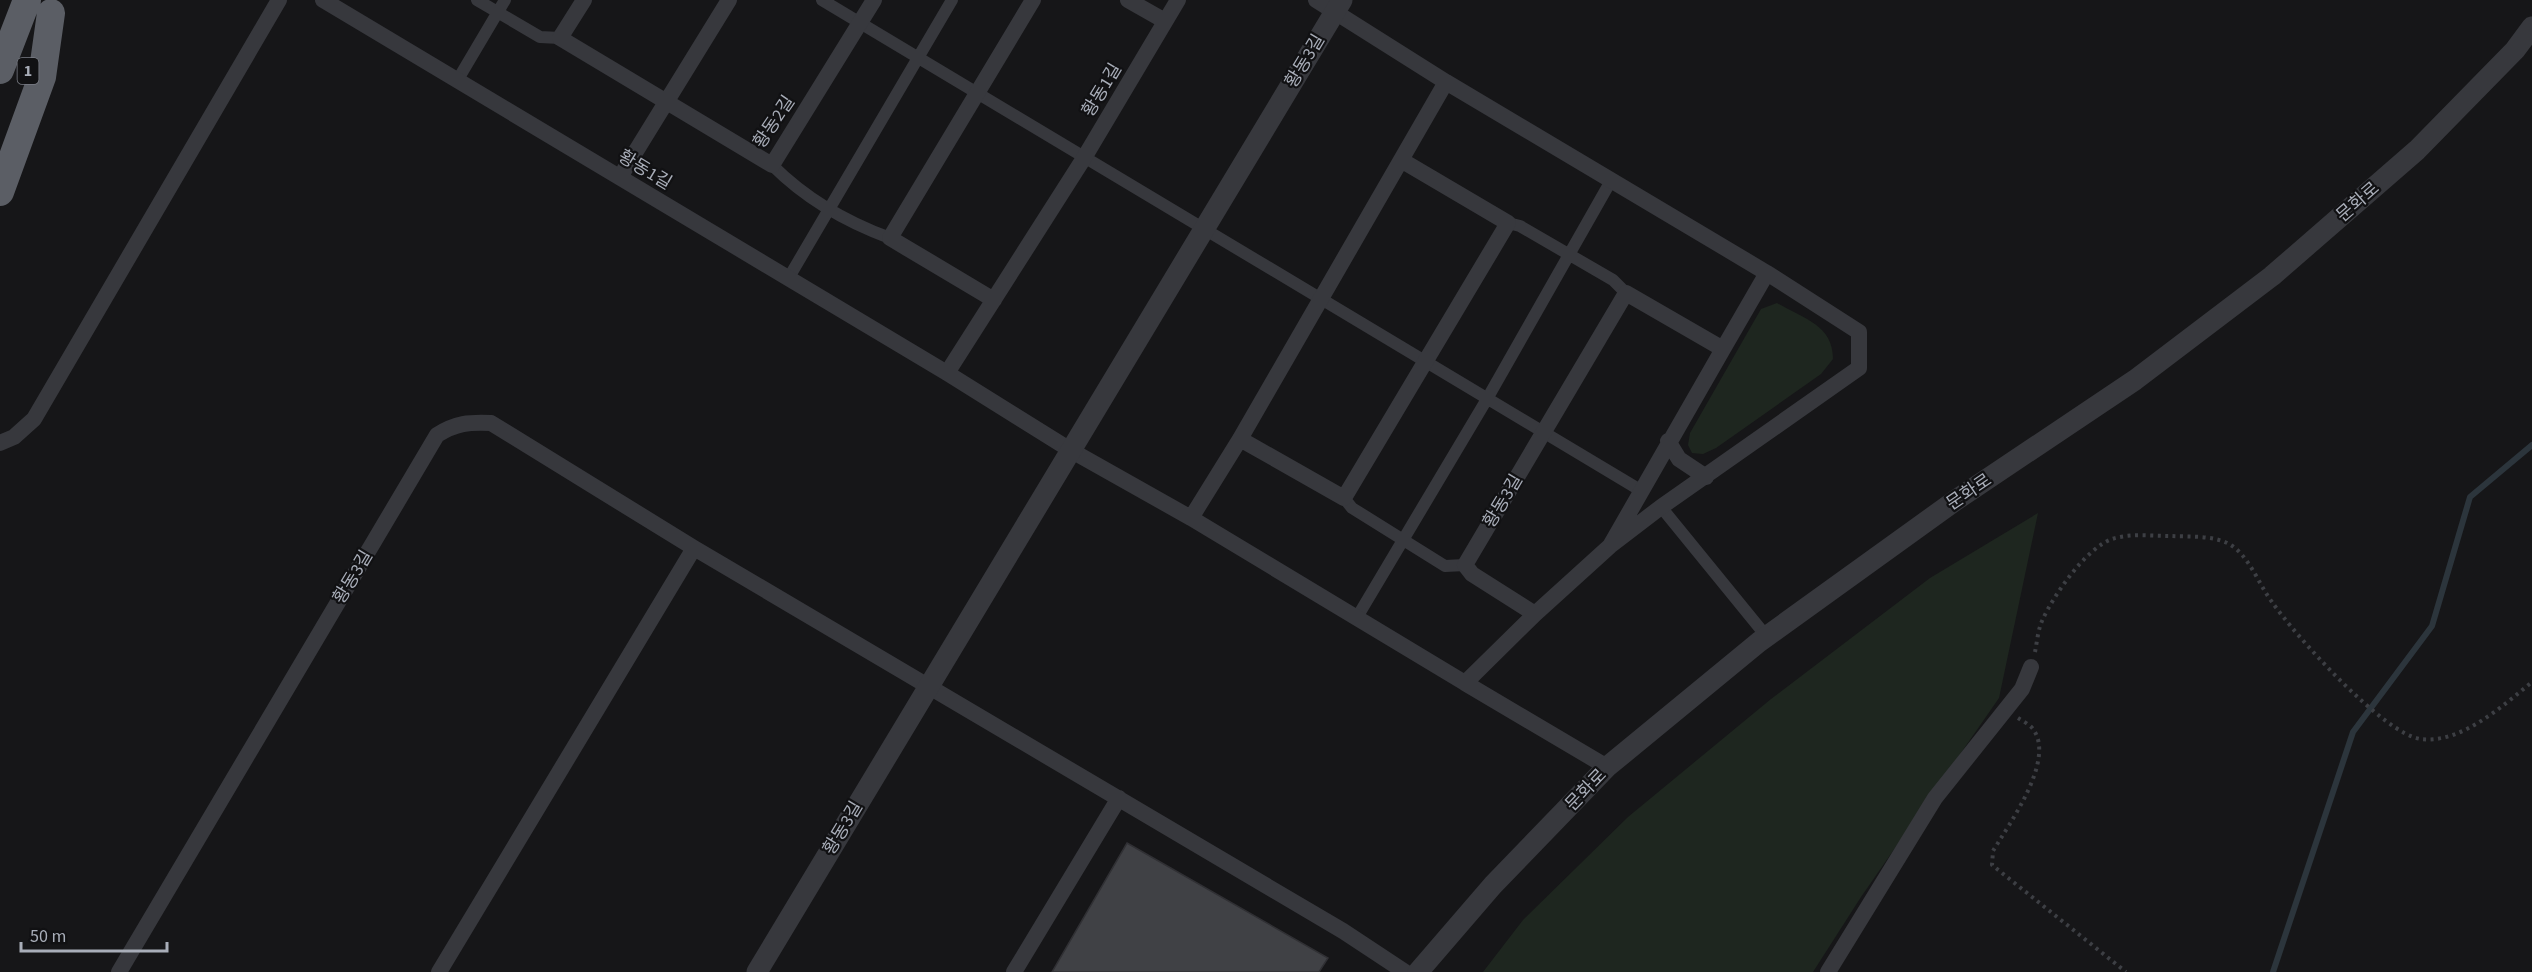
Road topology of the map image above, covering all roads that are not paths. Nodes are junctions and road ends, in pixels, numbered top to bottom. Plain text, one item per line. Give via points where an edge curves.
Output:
1 (279, 0) edge
2 (323, 0) edge
3 (477, 0) edge
4 (505, 0) edge
5 (584, 0) edge
6 (729, 0) edge
7 (822, 0) edge
8 (874, 0) edge
9 (952, 0) edge
10 (1033, 0) edge
11 (1128, 0) edge
12 (1178, 0) edge
13 (1316, 0) edge
14 (44, 4) edge
15 (1339, 6) edge
16 (498, 12) junction
17 (1165, 21) junction
18 (861, 22) junction
19 (2532, 27) edge
20 (560, 38) junction
21 (918, 58) junction
22 (0, 70) edge
23 (457, 81) junction
24 (1446, 82) junction
25 (977, 93) junction
26 (666, 103) junction
27 (0, 142) edge
28 (1084, 158) junction
29 (1401, 160) junction
30 (772, 165) junction
31 (620, 177) junction
32 (1612, 179) junction
33 (0, 192) edge
34 (830, 208) junction
35 (1508, 224) junction
36 (1204, 230) junction
37 (890, 238) junction
38 (1570, 255) junction
39 (1767, 273) junction
40 (788, 279) junction
41 (1626, 293) junction
42 (994, 300) junction
43 (1321, 300) junction
44 (1723, 349) junction
45 (1426, 362) junction
46 (947, 373) junction
47 (1487, 399) junction
48 (1545, 432) junction
49 (1240, 439) junction
50 (1668, 441) junction
51 (0, 443) edge
52 (1072, 452) junction
53 (1706, 477) junction
54 (1640, 490) junction
55 (1344, 498) junction
56 (1661, 507) junction
57 (1191, 518) junction
58 (1403, 540) junction
59 (1610, 546) junction
60 (694, 548) junction
61 (1465, 565) junction
62 (1535, 614) junction
63 (1356, 619) junction
64 (1767, 637) junction
65 (2031, 667) road end
66 (1465, 683) junction
67 (928, 684) junction
68 (1608, 767) junction
69 (1119, 798) junction
70 (119, 972) edge
71 (439, 972) edge
72 (757, 972) edge
73 (1014, 972) edge
74 (1405, 972) edge
75 (1419, 972) edge
76 (1828, 972) edge

1 - 51 street via 34,419 14,437
2 - 23 street, 황동1길
3 - 16 street
4 - 16 street
5 - 20 street
6 - 26 street
7 - 18 street
8 - 18 street, 황동2길
9 - 21 street
10 - 25 street
11 - 17 street
12 - 17 street, 황동1길
13 - 15 street
14 - 22 highway, 1
14 - 27 highway, 1
14 - 33 highway via 42,77
15 - 24 street
15 - 36 street, 황동3길
16 - 20 street via 540,37
16 - 23 street
17 - 28 street, 황동1길
18 - 21 street
18 - 30 street, 황동2길
19 - 64 street, 문화로 via 2515,50 2417,150 2272,276 2135,380 1956,500
20 - 26 street, 황동2길
21 - 25 street
21 - 34 street
23 - 31 street, 황동1길
24 - 29 street
24 - 32 street
25 - 28 street
25 - 37 street
26 - 30 street, 황동2길
26 - 31 street
28 - 36 street
28 - 42 street, 황동1길
29 - 35 street
29 - 43 street
30 - 34 street via 795,188
31 - 40 street, 황동1길
32 - 38 street
32 - 39 street
34 - 37 street via 865,229
34 - 40 street
35 - 38 street via 1520,226
35 - 45 street
36 - 43 street
36 - 52 street, 황동3길
37 - 42 street
38 - 41 street via 1613,280
38 - 47 street
39 - 44 street
39 - 53 street via 1858,332 1859,368
40 - 46 street, 황동1길
41 - 44 street
41 - 48 street, 황동3길
42 - 46 street, 황동1길
43 - 45 street
43 - 49 street
44 - 50 street
45 - 47 street
45 - 55 street
46 - 52 street, 황동1길
47 - 48 street
47 - 58 street
48 - 54 street
48 - 61 street, 황동3길
49 - 55 street
49 - 57 street
50 - 53 street via 1678,459
50 - 54 street
52 - 57 street
52 - 67 street, 황동3길
53 - 56 street
54 - 59 street
55 - 58 street via 1352,508
56 - 59 street
56 - 64 street
57 - 63 street
58 - 61 street via 1445,566
58 - 63 street
59 - 62 street
60 - 67 street, 황동3길
60 - 70 street, 황동3길 via 490,423 453,425 437,435
60 - 71 street
61 - 62 street via 1472,574
62 - 66 street
63 - 66 street
64 - 68 street, 문화로
65 - 76 street via 2022,689 1935,798
66 - 68 street
67 - 69 street, 황동3길
67 - 72 street, 황동3길
68 - 75 street, 문화로 via 1493,885
69 - 73 street
69 - 74 street, 황동3길

